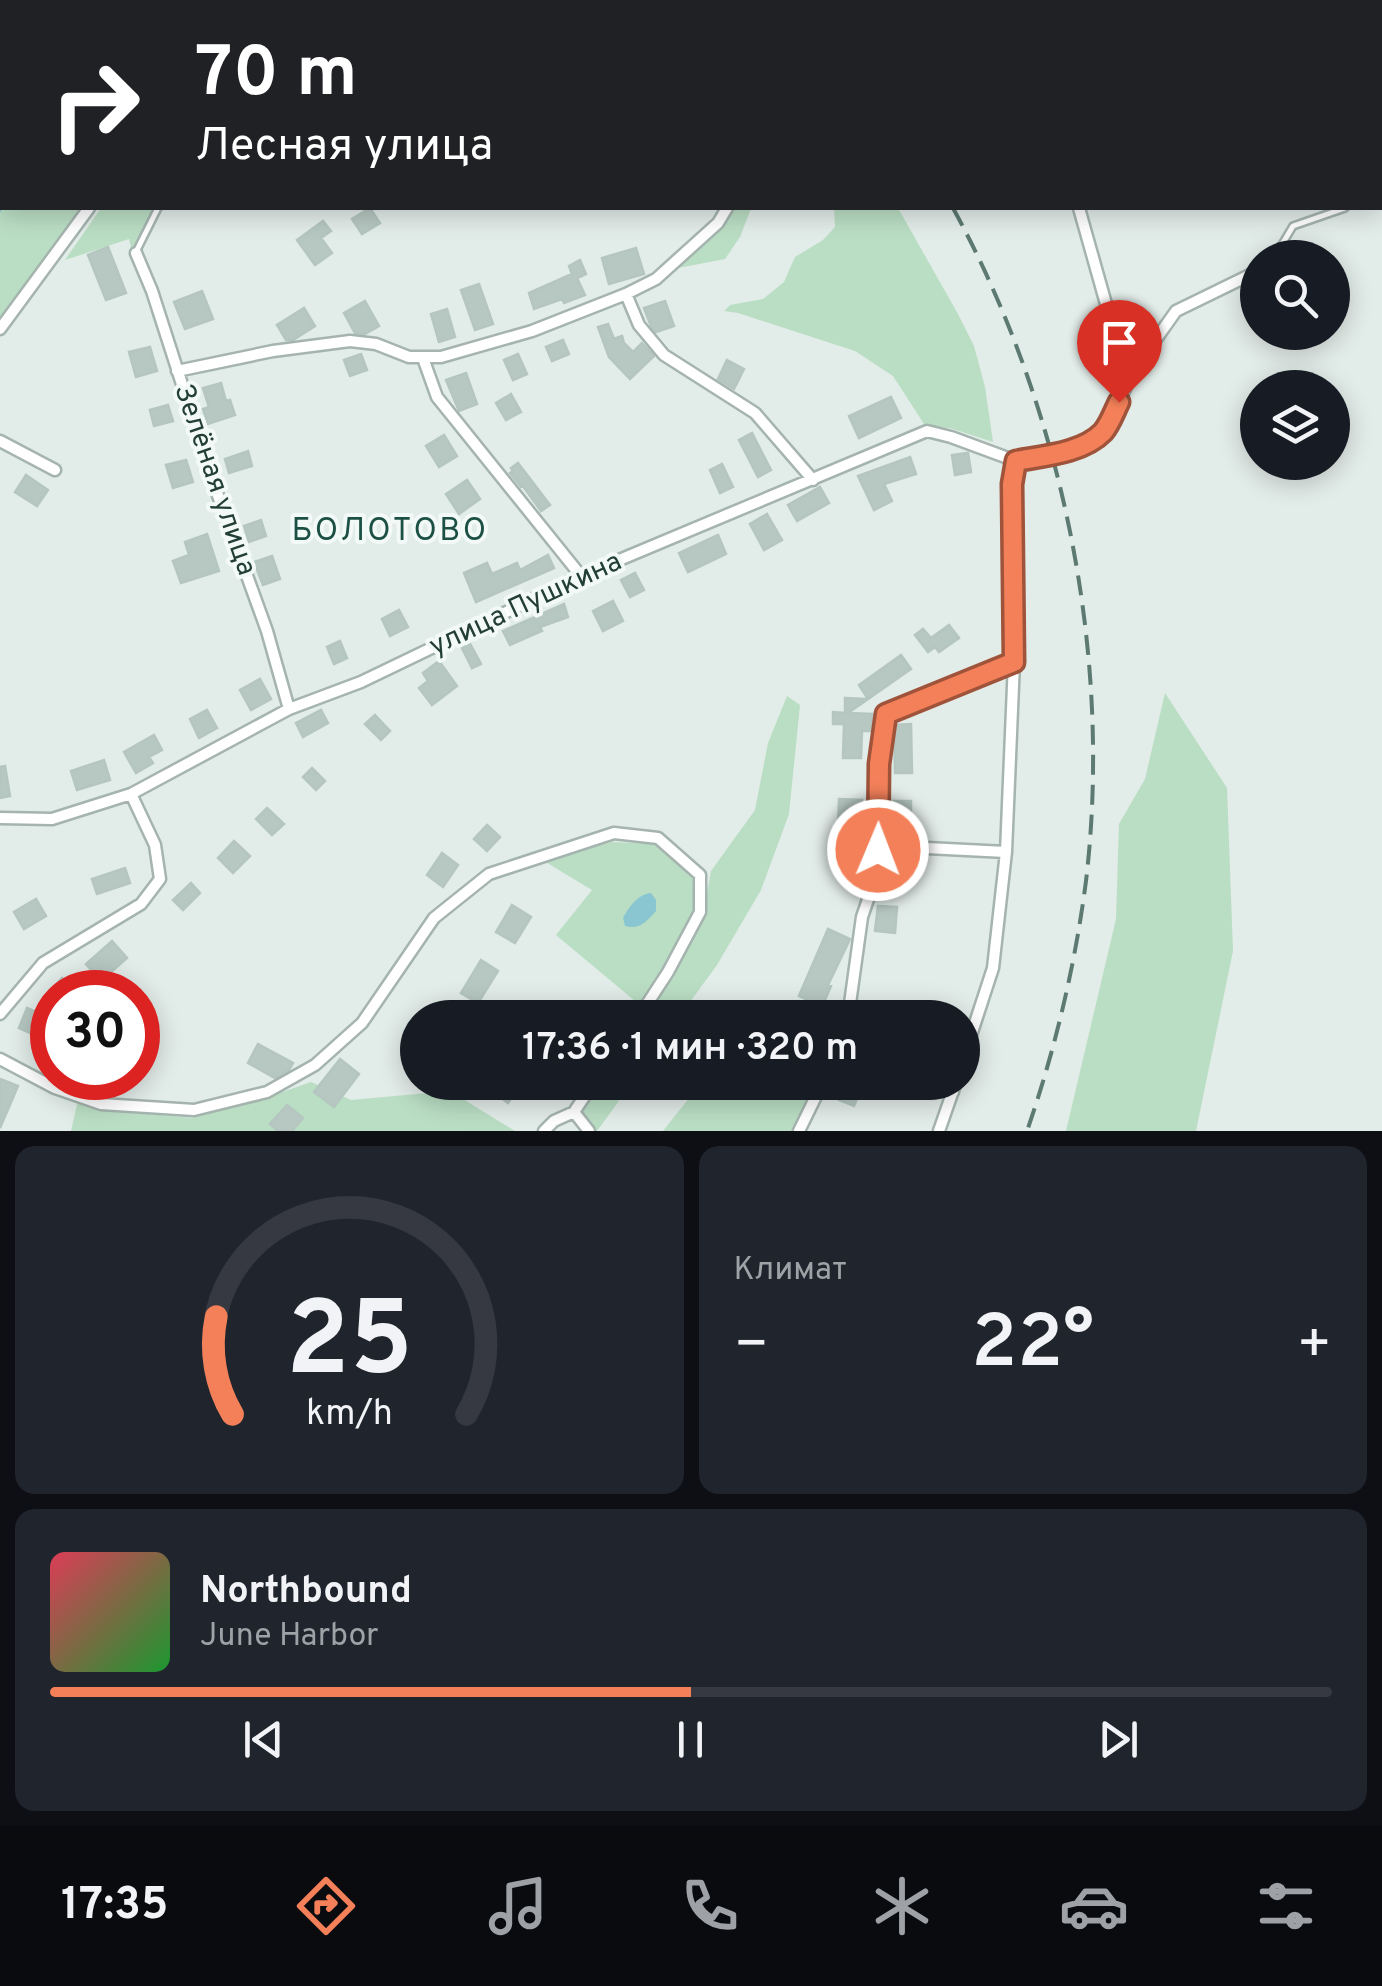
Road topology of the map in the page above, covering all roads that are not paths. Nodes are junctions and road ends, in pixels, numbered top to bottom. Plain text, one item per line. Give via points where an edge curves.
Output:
1 (88, 210) edge
2 (157, 210) edge
3 (725, 210) edge
4 (1079, 210) edge
5 (1339, 210) edge
6 (1285, 240) edge
7 (136, 253) joint
8 (1240, 280) edge
9 (626, 294) junction
10 (0, 329) edge
11 (423, 358) junction
12 (177, 371) junction
13 (1128, 382) junction
14 (0, 441) edge
15 (1016, 461) junction
16 (55, 470) dead end
17 (813, 480) junction
18 (581, 576) junction
19 (1014, 662) junction
20 (289, 709) junction
21 (132, 794) junction
22 (0, 818) edge
23 (878, 850) junction
24 (1006, 852) junction
25 (650, 1000) edge
26 (850, 1000) edge
27 (980, 1006) edge
28 (2, 1007) edge
29 (0, 1059) edge
30 (582, 1100) edge
31 (814, 1100) edge
32 (949, 1100) edge
33 (574, 1112) junction
34 (544, 1131) edge
35 (590, 1131) edge
36 (798, 1131) edge
37 (938, 1131) edge

1 - 10 street
2 - 7 lane
3 - 9 street via 656,280
4 - 13 street
5 - 6 lane via 1293,226
7 - 12 street, Зелёная улица
8 - 13 street via 1176,311
9 - 11 street via 532,332
9 - 17 street via 664,355 755,413
11 - 12 street via 350,341
11 - 18 street via 436,397
12 - 20 street, Зелёная улица
13 - 15 street via 1102,434 1078,447
14 - 16 street
15 - 17 street, улица Пушкина via 927,431
15 - 19 street
17 - 18 street, улица Пушкина
18 - 20 street, улица Пушкина via 361,682
19 - 23 street via 886,714
19 - 24 street
20 - 21 street, улица Пушкина
21 - 22 street, улица Пушкина via 52,819
21 - 28 street via 156,845 160,879 141,904 43,963
23 - 24 street
23 - 26 street
24 - 27 street via 992,968
25 - 29 street via 700,912 700,875 658,838 614,834 489,874 434,918 362,1023 315,1065 267,1092 194,1110 101,1104
30 - 33 street
31 - 36 street
32 - 37 street
33 - 34 street
33 - 35 street

